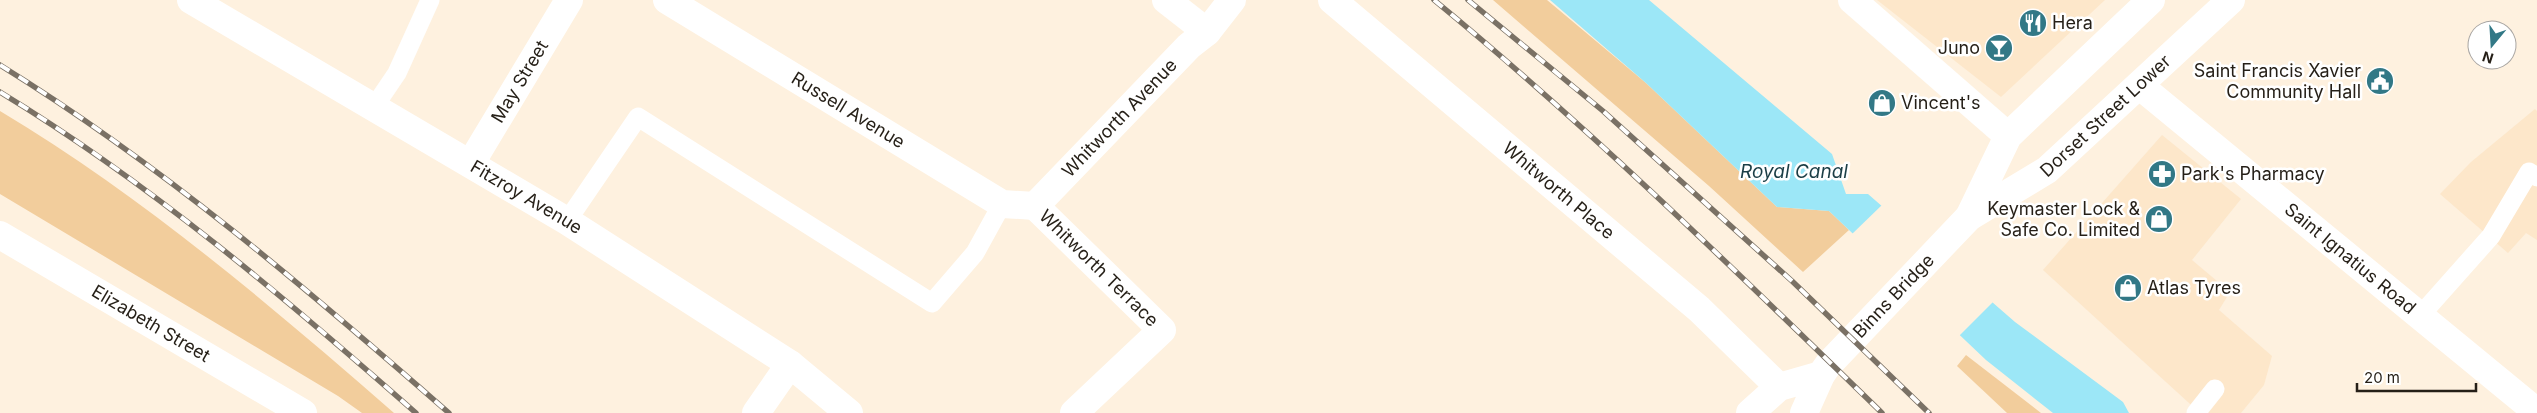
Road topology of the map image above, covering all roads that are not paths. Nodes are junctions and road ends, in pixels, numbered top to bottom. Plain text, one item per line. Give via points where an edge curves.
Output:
1 (191, 0) edge
2 (430, 0) edge
3 (569, 0) edge
4 (667, 0) edge
5 (1166, 0) edge
6 (1232, 0) edge
7 (1332, 0) edge
8 (1852, 0) edge
9 (2151, 0) edge
10 (2231, 0) edge
11 (1207, 32) junction
12 (2140, 86) junction
13 (374, 107) junction
14 (2008, 136) junction
15 (471, 163) junction
16 (2537, 177) edge
17 (1002, 204) junction
18 (1034, 206) junction
19 (567, 221) junction
20 (1964, 222) junction
21 (0, 235) edge
22 (2420, 317) junction
23 (790, 364) junction
24 (1825, 370) junction
25 (1779, 387) junction
26 (2215, 389) dead end
27 (2537, 412) edge
28 (303, 413) edge
29 (756, 413) edge
30 (849, 413) edge
31 (1074, 413) edge
32 (1750, 413) edge
33 (1804, 413) edge
34 (2196, 413) edge

1 - 13 street, Fitzroy Avenue
2 - 13 lane via 397,72
3 - 15 street, May Street
4 - 17 street, Russell Avenue
5 - 11 street
6 - 11 street
7 - 25 street, Whitworth Place via 1699,309
8 - 14 street
9 - 14 street
10 - 12 street, Dorset Street Lower
11 - 18 street, Whitworth Avenue via 1189,46
12 - 20 street, Dorset Street Lower via 2047,170
12 - 22 street, Saint Ignatius Road
13 - 15 street, Fitzroy Avenue
14 - 20 street
15 - 19 street, Fitzroy Avenue
16 - 22 lane via 2529,172 2491,236
17 - 18 street, Russell Avenue
17 - 19 lane via 975,253 932,303 638,117
18 - 31 street, Whitworth Terrace via 1162,330
19 - 23 street, Fitzroy Avenue
20 - 24 street, Binns Bridge
21 - 28 street, Elizabeth Street
22 - 27 street, Saint Ignatius Road
23 - 29 street
23 - 30 street, Fitzroy Avenue
24 - 25 street
24 - 33 street
25 - 32 street
26 - 34 lane

